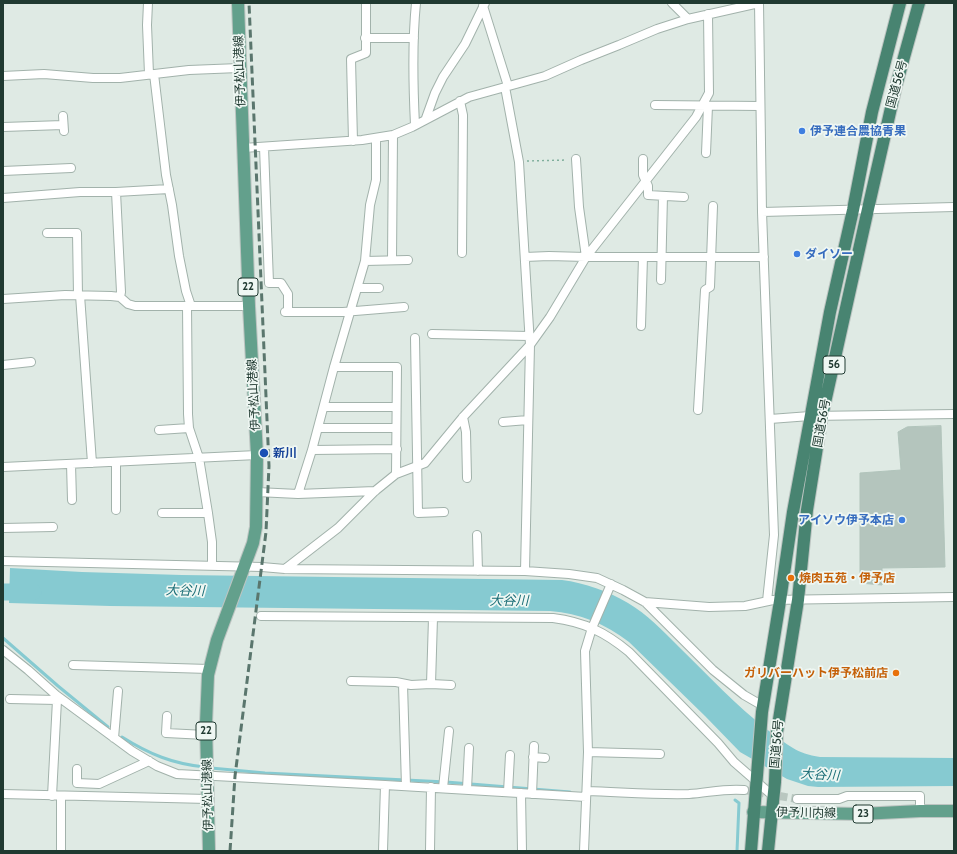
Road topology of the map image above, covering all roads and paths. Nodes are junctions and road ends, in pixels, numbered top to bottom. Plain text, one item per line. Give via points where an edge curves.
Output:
1 (148, 3) edge
2 (238, 3) edge
3 (366, 3) edge
4 (416, 3) edge
5 (672, 3) edge
6 (759, 3) edge
7 (900, 3) edge
8 (919, 3) edge
9 (484, 4) edge
10 (722, 7) edge
11 (708, 14) junction
12 (688, 19) junction
13 (365, 38) junction
14 (414, 38) junction
15 (239, 68) junction
16 (152, 74) junction
17 (3, 76) edge
18 (506, 87) junction
19 (460, 101) junction
20 (655, 106) dead end
21 (705, 106) junction
22 (760, 106) junction
23 (426, 118) junction
24 (63, 124) dead end
25 (415, 125) junction
26 (3, 127) edge
27 (393, 135) junction
28 (376, 139) junction
29 (353, 141) junction
30 (264, 147) junction
31 (243, 148) junction
32 (706, 154) dead end
33 (576, 159) joint
34 (643, 159) dead end
35 (519, 162) junction
36 (71, 168) dead end
37 (3, 171) edge
38 (646, 182) junction
39 (169, 189) junction
40 (116, 192) junction
41 (663, 196) junction
42 (684, 197) dead end
43 (3, 198) edge
44 (713, 206) dead end
45 (954, 207) edge
46 (868, 209) junction
47 (853, 210) junction
48 (762, 212) junction
49 (47, 234) dead end
50 (462, 253) dead end
51 (586, 257) junction
52 (644, 257) junction
53 (663, 257) junction
54 (711, 257) junction
55 (764, 257) junction
56 (525, 258) junction
57 (392, 260) junction
58 (408, 260) dead end
59 (365, 261) junction
60 (661, 280) dead end
61 (358, 288) junction
62 (378, 288) dead end
63 (79, 295) junction
64 (120, 297) junction
65 (3, 299) edge
66 (190, 306) junction
67 (249, 306) junction
68 (404, 307) dead end
69 (351, 311) junction
70 (642, 326) dead end
71 (432, 334) dead end
72 (415, 338) dead end
73 (529, 341) junction
74 (31, 362) dead end
75 (3, 365) edge
76 (334, 367) junction
77 (396, 406) junction
78 (324, 407) junction
79 (698, 410) dead end
80 (954, 414) edge
81 (810, 416) junction
82 (822, 416) junction
83 (463, 418) junction
84 (770, 419) junction
85 (528, 420) junction
86 (503, 422) dead end
87 (189, 428) junction
88 (318, 428) junction
89 (396, 428) junction
90 (159, 430) dead end
91 (397, 449) junction
92 (312, 450) junction
93 (257, 455) junction
94 (199, 458) junction
95 (116, 462) junction
96 (92, 463) junction
97 (71, 464) junction
98 (417, 466) junction
99 (3, 467) edge
100 (396, 474) junction
101 (468, 478) dead end
102 (375, 491) junction
103 (257, 492) junction
104 (298, 494) junction
105 (72, 500) dead end
106 (116, 510) dead end
107 (444, 512) dead end
108 (208, 513) junction
109 (162, 514) dead end
110 (53, 527) dead end
111 (3, 528) edge
112 (477, 535) dead end
113 (3, 561) edge
114 (212, 566) junction
115 (244, 568) junction
116 (285, 569) junction
117 (478, 571) junction
118 (526, 571) junction
119 (610, 586) junction
120 (954, 597) edge
121 (798, 600) junction
122 (767, 601) junction
123 (780, 601) junction
124 (645, 602) junction
125 (261, 616) dead end
126 (433, 618) junction
127 (592, 626) junction
128 (4, 652) edge
129 (73, 665) dead end
130 (209, 668) junction
131 (350, 681) dead end
132 (403, 684) junction
133 (431, 684) junction
134 (451, 685) dead end
135 (118, 691) dead end
136 (10, 698) dead end
137 (58, 699) junction
138 (762, 709) junction
139 (167, 716) dead end
140 (448, 731) dead end
141 (206, 735) junction
142 (114, 738) junction
143 (534, 746) dead end
144 (469, 748) dead end
145 (588, 752) junction
146 (660, 754) dead end
147 (510, 755) dead end
148 (533, 757) junction
149 (545, 758) dead end
150 (149, 761) junction
151 (77, 769) dead end
152 (207, 775) junction
153 (756, 775) junction
154 (385, 784) junction
155 (406, 786) junction
156 (431, 787) junction
157 (443, 788) junction
158 (467, 789) junction
159 (744, 790) tunnel mouth
160 (508, 792) junction
161 (521, 793) junction
162 (3, 794) edge
163 (532, 794) junction
164 (587, 794) junction
165 (52, 796) junction
166 (61, 796) junction
167 (773, 796) junction
168 (208, 799) junction
169 (797, 799) tunnel mouth
170 (954, 810) edge
171 (920, 811) junction
172 (753, 812) junction
173 (772, 813) junction
174 (61, 851) edge
175 (209, 851) edge
176 (383, 851) edge
177 (430, 851) edge
178 (522, 851) edge
179 (584, 851) edge
180 (750, 851) edge
181 (768, 851) edge

1 - 16 street via 147,25
2 - 15 main road, 伊予松山港線 / 22
3 - 13 street
4 - 14 street
5 - 12 street
6 - 10 street
6 - 22 street
7 - 47 highway, 国道56号 / 56 via 872,112
8 - 46 highway, 国道56号 / 56 via 896,86
9 - 18 street
9 - 23 street via 465,44 435,93
10 - 11 street
11 - 12 street
11 - 21 street via 709,94
12 - 18 street via 656,29 545,76
13 - 14 street
13 - 29 street via 366,53 351,59
14 - 25 street
15 - 16 street
15 - 31 main road, 伊予松山港線 / 22
16 - 17 street via 120,78 44,74
16 - 39 street
18 - 19 street
18 - 35 street
19 - 23 street
19 - 50 street via 463,115
20 - 21 street
21 - 22 street
21 - 32 street
21 - 38 street
22 - 48 street
23 - 25 street
24 - 26 street
25 - 27 street
27 - 28 street
27 - 57 street
28 - 29 street
28 - 59 street via 376,180 370,205
29 - 30 street
30 - 31 street
30 - 69 street via 270,283 280,283 288,294 287,312
31 - 67 main road, 伊予松山港線 / 22
33 - 35 path
33 - 51 street
34 - 38 street via 643,175
35 - 56 street
36 - 37 street
38 - 41 street via 648,195
38 - 51 street
39 - 40 street
39 - 66 street
40 - 43 street
40 - 64 street
41 - 42 street
41 - 53 street
44 - 54 street
45 - 46 street
46 - 47 street
46 - 82 highway, 国道56号 / 56
47 - 48 street
47 - 81 highway, 国道56号 / 56
48 - 55 street
49 - 63 street via 77,233
51 - 52 street
51 - 56 street
51 - 73 street via 550,317
52 - 53 street
52 - 70 street
53 - 54 street
53 - 60 street
54 - 55 street
54 - 79 street via 710,287 705,290
55 - 84 street
56 - 73 street
57 - 58 street
57 - 59 street
59 - 61 street
61 - 62 street
61 - 69 street
63 - 64 street
63 - 65 street
63 - 96 street
64 - 66 street via 135,306
66 - 67 street
66 - 87 street via 187,405
67 - 93 main road, 伊予松山港線 / 22
68 - 69 street
69 - 76 street
71 - 73 street
72 - 98 street
73 - 83 street
73 - 85 street
74 - 75 street
76 - 77 street via 397,367
76 - 78 street
77 - 78 street
77 - 89 street
78 - 88 street
80 - 82 street
81 - 82 street
81 - 84 street
81 - 123 highway, 国道56号 / 56
82 - 121 highway, 国道56号 / 56 via 807,510
83 - 98 street via 425,463
83 - 101 street
84 - 122 street via 774,535
85 - 86 street
85 - 118 street
87 - 90 street
87 - 94 street
88 - 89 street
88 - 92 street
89 - 91 street
91 - 92 street
91 - 100 street
92 - 104 street
93 - 94 street
93 - 103 main road, 伊予松山港線 / 22
94 - 95 street
94 - 108 street
95 - 96 street
95 - 106 street
96 - 97 street
97 - 99 street
97 - 105 street
98 - 100 street
98 - 107 street via 418,513
100 - 102 street
102 - 104 street
102 - 116 street via 338,528
103 - 104 street
103 - 115 main road, 伊予松山港線 / 22 via 256,527
108 - 109 street
108 - 114 street
110 - 111 street
112 - 117 street
113 - 114 street
114 - 115 street
115 - 116 street
115 - 130 main road, 伊予松山港線 / 22 via 226,613
116 - 117 street
117 - 118 street
118 - 119 street via 584,575 597,578
119 - 124 street
119 - 127 street
120 - 121 street
121 - 123 street
121 - 167 highway, 国道56号 / 56 via 777,732
122 - 123 street
122 - 124 street via 745,606 709,607
123 - 138 highway, 国道56号 / 56
124 - 138 street via 713,670
125 - 126 street
126 - 127 street via 553,618
126 - 133 street
127 - 145 street via 585,651
127 - 153 street via 629,652 734,762
128 - 137 street via 28,670
129 - 130 street
130 - 141 main road, 伊予松山港線 / 22
131 - 132 street
132 - 133 street
132 - 155 street
133 - 134 street
135 - 142 street
136 - 137 street
137 - 142 street
137 - 165 street
138 - 153 highway, 国道56号 / 56
139 - 141 street via 166,732
140 - 157 street
141 - 152 main road, 伊予松山港線 / 22
142 - 150 street
143 - 148 street
144 - 158 street
145 - 146 street
145 - 164 street
147 - 160 street
148 - 149 street
148 - 163 street
150 - 151 street via 99,784 77,783
150 - 152 street via 177,774
152 - 154 street
152 - 168 main road, 伊予松山港線 / 22
153 - 167 street
153 - 172 highway, 国道56号 / 56
154 - 155 street
154 - 176 street
155 - 156 street
156 - 157 street
156 - 177 street
157 - 158 street
158 - 160 street
159 - 164 street via 668,794
160 - 161 street
161 - 163 street
161 - 178 street
162 - 165 street
163 - 164 street
164 - 179 street
165 - 166 street
166 - 168 street
166 - 174 street
167 - 173 highway, 国道56号 / 56
168 - 175 main road, 伊予松山港線 / 22
169 - 171 street via 920,796
170 - 171 main road, 伊予川内線 / 23
171 - 173 main road, 伊予川内線 / 23 via 861,814
172 - 173 main road, 伊予川内線 / 23
172 - 180 highway, 国道56号 / 56
173 - 181 highway, 国道56号 / 56

